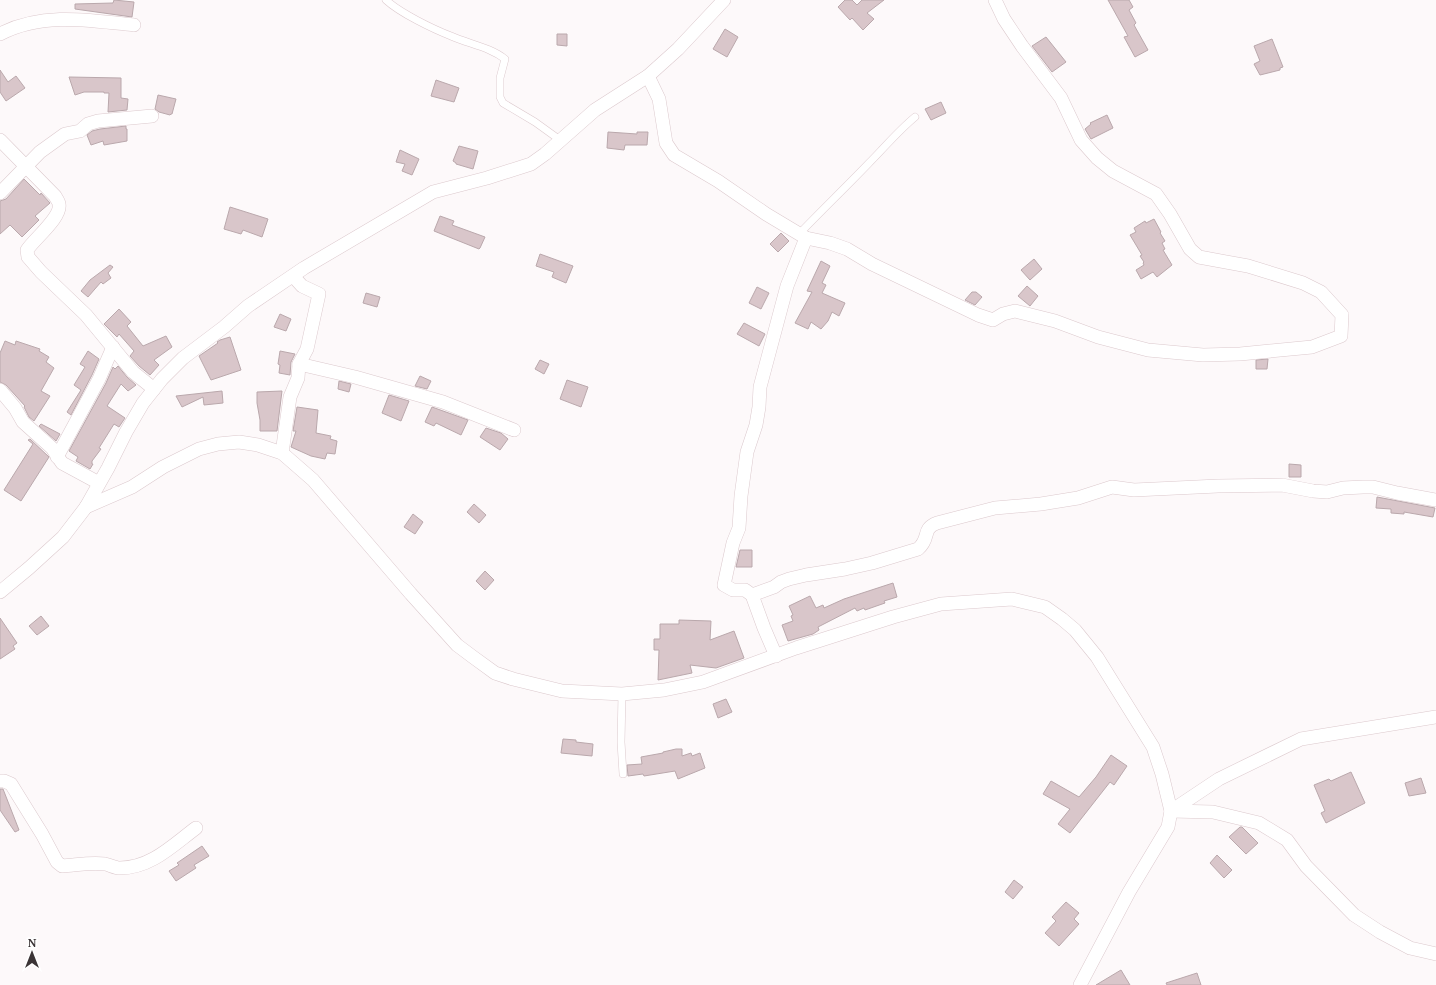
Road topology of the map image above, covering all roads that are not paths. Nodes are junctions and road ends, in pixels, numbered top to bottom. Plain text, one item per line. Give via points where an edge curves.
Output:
1 (386, 0) edge
2 (724, 0) edge
3 (995, 0) edge
4 (134, 25) dead end
5 (0, 34) edge
6 (648, 76) junction
7 (152, 116) dead end
8 (915, 117) dead end
9 (0, 140) edge
10 (560, 140) junction
11 (26, 166) junction
12 (0, 193) edge
13 (803, 236) junction
14 (293, 276) junction
15 (113, 347) junction
16 (299, 364) junction
17 (154, 389) junction
18 (0, 390) edge
19 (514, 430) dead end
20 (282, 454) junction
21 (58, 457) junction
22 (99, 483) junction
23 (1436, 500) edge
24 (86, 507) junction
25 (0, 592) edge
26 (752, 595) junction
27 (776, 656) junction
28 (622, 694) junction
29 (1436, 717) edge
30 (623, 774) dead end
31 (0, 781) edge
32 (1171, 812) junction
33 (196, 828) dead end
34 (1436, 954) edge
35 (1080, 985) edge

1 - 10 lane via 451,37 505,59 500,78 500,97 503,103
2 - 6 street via 678,49
3 - 13 street via 1018,41 1061,98 1081,140 1097,158 1113,170 1156,194 1190,249 1199,257 1248,266 1303,283 1321,292 1342,315 1341,336 1312,347 1240,354 1203,355 1148,350 1015,311 993,320 872,264 847,249
4 - 5 street via 84,19 54,20 24,24
6 - 10 street via 595,110
6 - 13 street via 659,99 666,143 674,155
7 - 11 street via 88,124 80,131 65,134
8 - 13 lane via 902,127 869,164 825,206
9 - 11 street
10 - 14 street via 531,164 433,192
11 - 12 street
11 - 15 street via 60,204 58,214 27,250 28,257 86,314
13 - 26 street via 760,387 756,425 747,452 739,528 724,585 745,590
14 - 16 street via 302,286 319,294 307,349
14 - 17 street via 248,306 183,358
15 - 17 street via 133,372
15 - 21 street
16 - 19 street via 443,402
16 - 20 street via 298,378 290,398
17 - 22 street via 143,402
18 - 21 street via 23,422 52,448
20 - 24 street via 258,445 239,442 218,444 200,449 132,487
20 - 28 street via 313,480 457,645 495,673 562,691
21 - 22 street via 62,463
22 - 24 street
23 - 26 street via 1363,487 1328,492 1282,485 1134,490 1112,487 1078,498 995,508 937,523 927,530 926,539 918,549 872,563 789,579
24 - 25 street via 63,537
26 - 27 street
27 - 28 street via 703,682 664,690
27 - 32 street via 893,617 941,604 1012,599 1044,607 1075,630 1097,657 1153,747
28 - 30 lane
29 - 32 street via 1300,740 1220,779
31 - 33 street via 11,784 57,862 62,866 90,863 119,868 135,866 151,861 168,851
32 - 34 street via 1213,812 1259,823 1287,840 1306,866 1354,915 1410,948
32 - 35 street via 1168,827 1129,892

